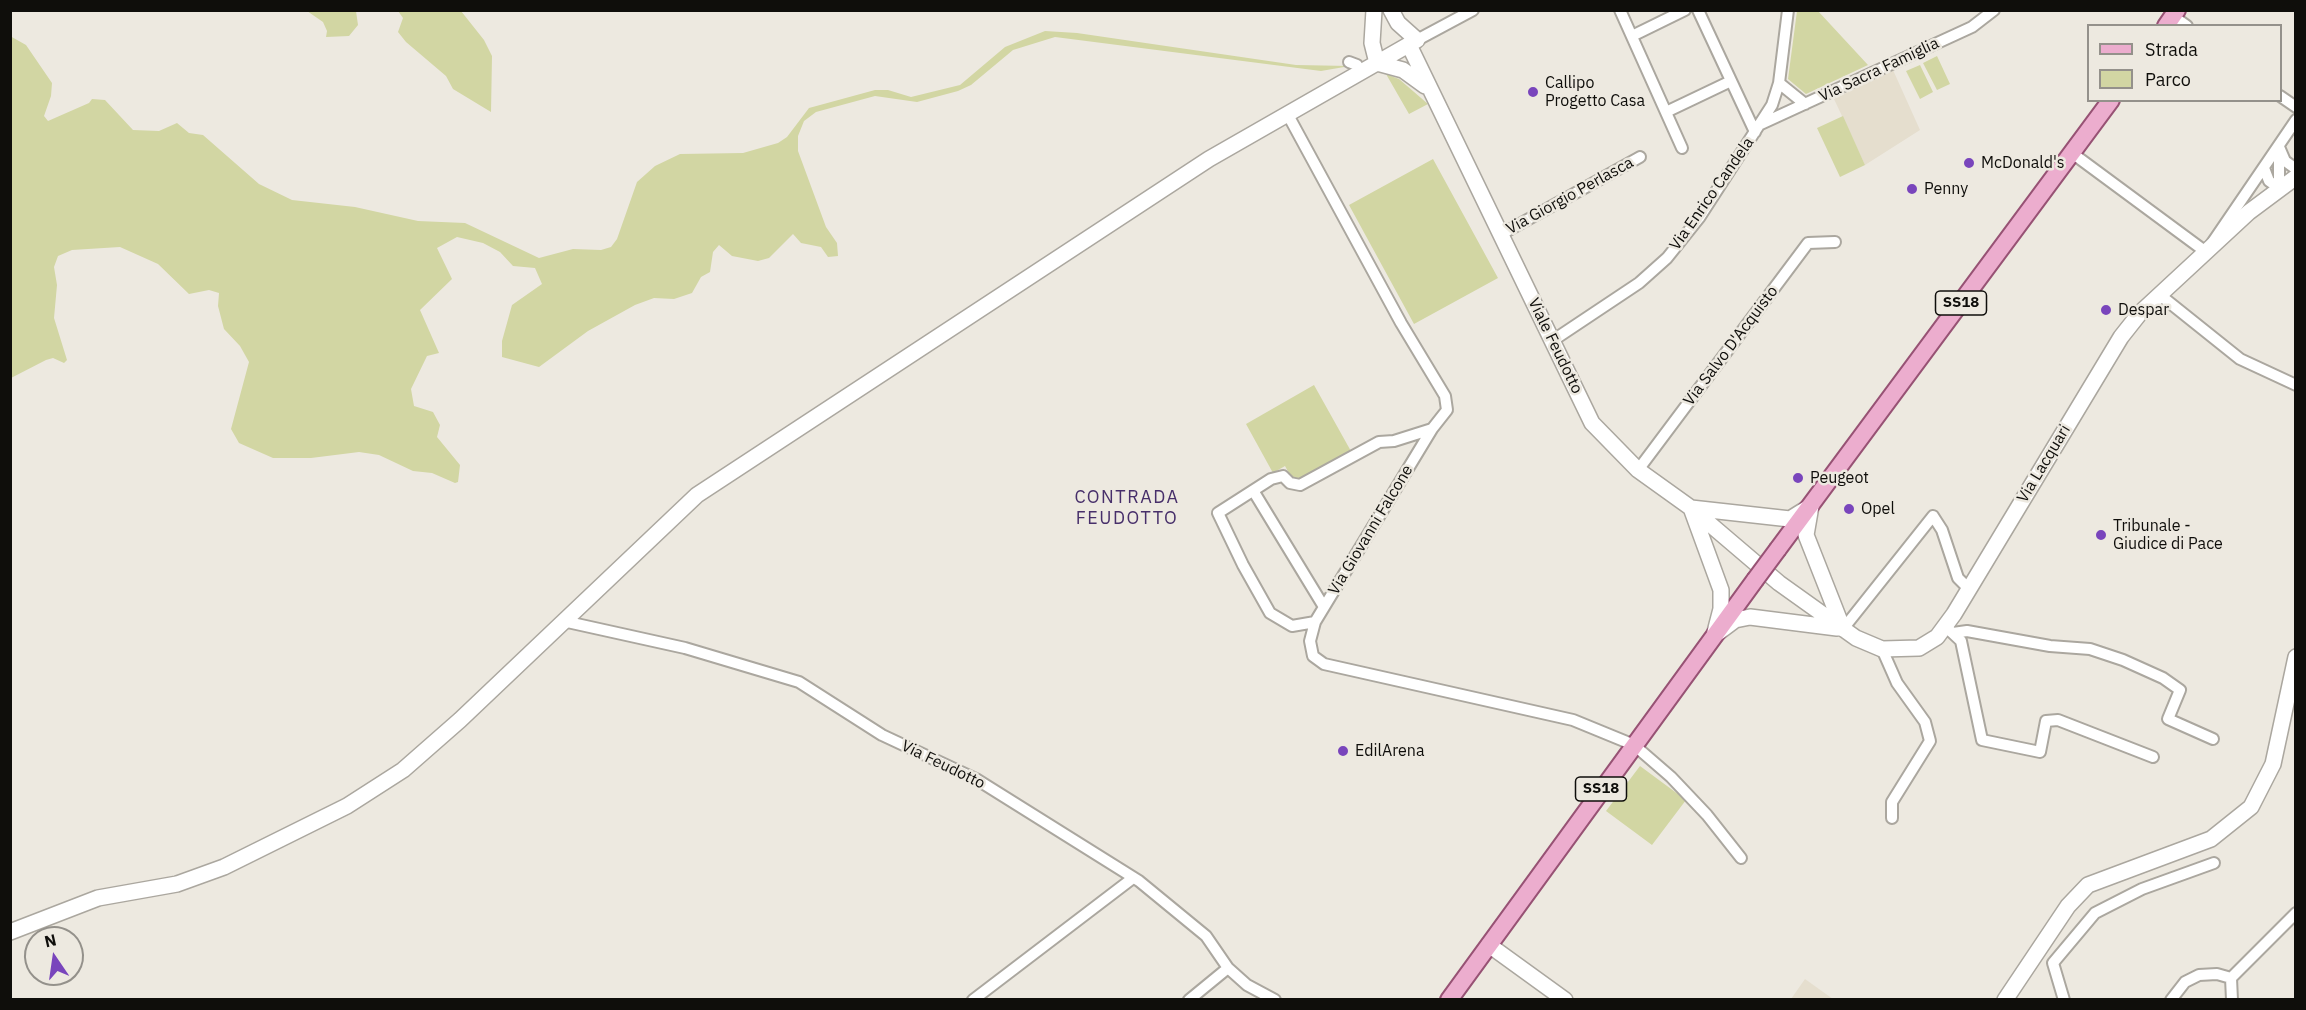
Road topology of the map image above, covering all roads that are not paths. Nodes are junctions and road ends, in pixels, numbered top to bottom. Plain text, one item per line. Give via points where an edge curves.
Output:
1 (1374, 10) edge
2 (1473, 10) edge
3 (1620, 10) edge
4 (1685, 10) edge
5 (1698, 10) edge
6 (1788, 10) edge
7 (1994, 10) edge
8 (1395, 17) edge
9 (1632, 36) junction
10 (1373, 37) junction
11 (1408, 45) junction
12 (1349, 62) dead end
13 (1377, 63) junction
14 (1361, 73) junction
15 (1731, 81) junction
16 (1425, 83) junction
17 (1779, 83) junction
18 (2282, 97) edge
19 (2109, 102) edge
20 (1805, 104) junction
21 (2295, 107) edge
22 (1666, 112) junction
23 (1288, 115) junction
24 (2295, 120) edge
25 (1758, 128) junction
26 (2279, 147) junction
27 (1682, 148) dead end
28 (2072, 153) junction
29 (1640, 157) dead end
30 (2264, 168) junction
31 (2295, 169) edge
32 (2295, 177) edge
33 (2279, 188) junction
34 (1500, 235) junction
35 (1835, 242) dead end
36 (2206, 252) junction
37 (2160, 295) junction
38 (1552, 341) junction
39 (2295, 385) edge
40 (1432, 429) junction
41 (1638, 470) junction
42 (1254, 492) junction
43 (1810, 506) junction
44 (1691, 508) junction
45 (1779, 583) joint
46 (1969, 589) junction
47 (1324, 607) junction
48 (563, 621) junction
49 (1315, 622) junction
50 (1843, 629) junction
51 (1949, 630) junction
52 (1715, 635) junction
53 (1882, 650) junction
54 (2295, 657) edge
55 (2213, 739) dead end
56 (1634, 745) junction
57 (2153, 757) dead end
58 (1892, 818) dead end
59 (1741, 858) dead end
60 (2214, 863) dead end
61 (1133, 878) junction
62 (2295, 913) edge
63 (10, 932) edge
64 (1489, 945) junction
65 (2041, 946) junction
66 (2053, 963) junction
67 (1228, 968) junction
68 (2231, 978) junction
69 (973, 999) edge
70 (1189, 999) edge
71 (1275, 999) edge
72 (1449, 999) edge
73 (1565, 999) edge
74 (2005, 999) edge
75 (2064, 999) edge
76 (2171, 999) edge
77 (2232, 999) edge

1 - 10 street
2 - 11 street
3 - 9 street
4 - 9 street
5 - 15 street
6 - 17 street, Via Enrico Candela
7 - 20 street, Via Sacra Famiglia via 1972,27
8 - 10 street
8 - 11 street
9 - 22 street
10 - 13 street
11 - 13 street
11 - 16 street, Viale Feudotto
12 - 14 street via 1357,65
13 - 14 street
13 - 16 street via 1403,70
14 - 23 street
15 - 22 street
15 - 25 street
16 - 34 street, Viale Feudotto
17 - 20 street
17 - 25 street, Via Enrico Candela
18 - 21 street
19 - 28 main road, SS18
20 - 25 street, Via Sacra Famiglia
22 - 27 street
23 - 40 street, Via Giovanni Falcone via 1445,396 1447,410
23 - 48 street via 1209,159 697,495
24 - 26 street
25 - 38 street, Via Enrico Candela via 1700,218 1667,258 1639,283
26 - 30 street
26 - 31 street via 2285,161
26 - 33 street
28 - 36 street
28 - 43 main road, SS18
29 - 34 street, Via Giorgio Perlasca
30 - 33 street via 2269,181
30 - 36 street
32 - 33 street, Via Lacquari
33 - 36 street, Via Lacquari
34 - 38 street, Viale Feudotto
35 - 41 street, Via Salvo D'Acquisto via 1808,243
36 - 37 street, Via Lacquari
37 - 39 street via 2240,359
37 - 46 street, Via Lacquari via 2121,337
38 - 41 street, Viale Feudotto via 1592,423
40 - 42 street via 1379,442 1299,485 1283,476 1271,478
40 - 47 street, Via Giovanni Falcone
41 - 44 street, Viale Feudotto
42 - 47 street
42 - 49 street via 1218,513 1270,613 1292,626
43 - 44 street via 1790,519
43 - 50 street via 1806,535
43 - 52 main road, SS18, bridge
44 - 45 street, Viale Feudotto
44 - 52 street via 1721,590
45 - 50 street, Via Lacquari
46 - 50 street via 1958,578 1933,516
46 - 51 street, Via Lacquari
47 - 49 street, Via Giovanni Falcone
48 - 61 street, Via Feudotto via 685,648 799,681 882,735 976,779
48 - 63 street via 403,770 347,806 224,867 177,884 98,898
49 - 56 street, Via Giovanni Falcone via 1310,641 1313,656 1324,664 1573,720
50 - 52 street via 1750,617 1735,620
50 - 53 street, Via Lacquari
51 - 53 street, Via Lacquari via 1919,648
51 - 55 street via 2090,650 2123,660 2180,690 2168,719
51 - 57 street via 1961,641 1982,740 2040,752 2046,721 2058,720
52 - 56 main road, SS18
53 - 58 street via 1897,683 1925,722 1930,741 1892,802
54 - 65 street via 2273,764 2251,807 2211,839 2088,885 2068,906
56 - 59 street via 1685,792
56 - 64 main road, SS18
60 - 66 street via 2142,889 2095,913
61 - 67 street, Via Feudotto via 1206,936
61 - 69 street
62 - 68 street
64 - 72 main road, SS18
64 - 73 street
65 - 66 street
65 - 74 street
66 - 75 street
67 - 70 street
67 - 71 street, Via Feudotto via 1247,985
68 - 76 street via 2199,975 2185,982
68 - 77 street

